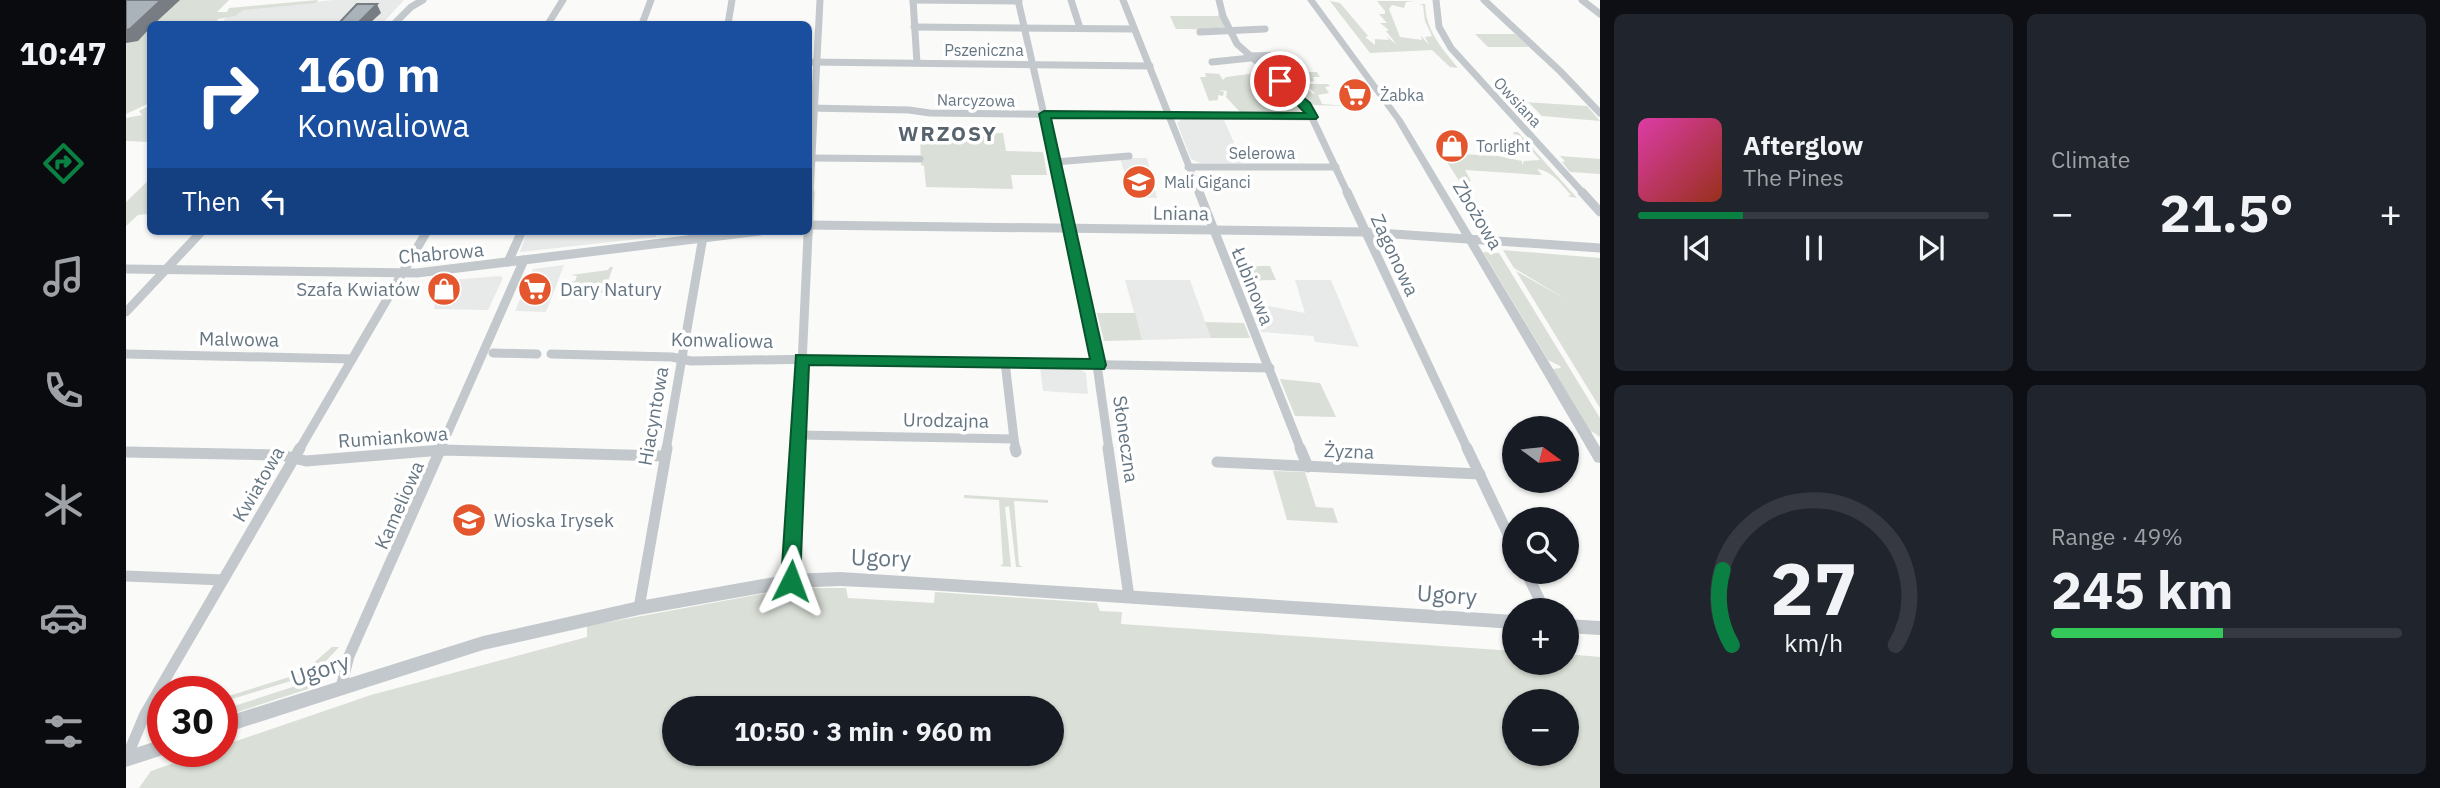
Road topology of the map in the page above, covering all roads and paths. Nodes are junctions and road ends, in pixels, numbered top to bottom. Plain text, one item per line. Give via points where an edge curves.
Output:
1 (423, 0) edge
2 (651, 0) edge
3 (732, 0) edge
4 (820, 0) edge
5 (913, 0) edge
6 (1018, 0) edge
7 (1071, 0) edge
8 (1123, 0) edge
9 (1219, 0) edge
10 (1311, 0) edge
11 (1436, 0) edge
12 (1484, 0) edge
13 (1582, 0) edge
14 (562, 1) edge
15 (1600, 14) edge
16 (397, 21) edge
17 (550, 21) edge
18 (643, 21) edge
19 (728, 21) edge
20 (914, 27) junction
21 (1025, 28) junction
22 (1080, 28) junction
23 (1134, 29) junction
24 (1229, 29) junction
25 (1265, 29) dead end
26 (1200, 32) dead end
27 (1284, 55) dead end
28 (1250, 57) junction
29 (812, 62) edge
30 (817, 62) junction
31 (1212, 62) dead end
32 (917, 63) junction
33 (1033, 64) junction
34 (1150, 66) junction
35 (812, 109) edge
36 (1600, 113) edge
37 (1044, 114) junction
38 (1169, 116) junction
39 (1312, 117) junction
40 (1129, 156) dead end
41 (813, 158) junction
42 (919, 159) dead end
43 (1055, 162) junction
44 (1188, 166) junction
45 (1336, 167) junction
46 (812, 175) edge
47 (1600, 212) edge
48 (812, 225) edge
49 (1069, 227) junction
50 (1213, 229) junction
51 (1364, 232) junction
52 (198, 235) edge
53 (425, 235) edge
54 (520, 235) edge
55 (696, 235) edge
56 (703, 235) edge
57 (808, 235) edge
58 (1469, 237) junction
59 (1600, 248) edge
60 (524, 260) junction
61 (508, 262) junction
62 (126, 268) edge
63 (165, 270) junction
64 (403, 274) junction
65 (126, 312) edge
66 (493, 352) dead end
67 (126, 354) edge
68 (537, 354) dead end
69 (551, 354) dead end
70 (352, 359) junction
71 (681, 359) junction
72 (802, 359) junction
73 (1005, 362) junction
74 (1098, 365) junction
75 (1270, 369) junction
76 (799, 435) junction
77 (1014, 439) junction
78 (442, 450) junction
79 (126, 452) edge
80 (1016, 452) dead end
81 (663, 456) junction
82 (293, 458) junction
83 (1600, 458) edge
84 (1217, 462) dead end
85 (1308, 467) junction
86 (1480, 474) junction
87 (1502, 521) edge
88 (126, 576) edge
89 (223, 580) junction
90 (791, 581) junction
91 (1129, 597) junction
92 (639, 608) junction
93 (1502, 621) edge
94 (1579, 627) edge
95 (1600, 628) edge
96 (341, 687) junction
97 (238, 721) edge
98 (147, 752) edge
99 (126, 759) edge

1 - 16 street
2 - 18 street
3 - 19 street
4 - 30 street
5 - 6 street
5 - 20 street
6 - 21 street, Słoneczna
7 - 22 street
8 - 23 street, Łubinowa
9 - 24 street, Zagonowa
10 - 58 street, Zbożowa via 1397,117
11 - 47 street, Owsiana via 1438,27 1451,48
12 - 36 street
13 - 15 street
14 - 17 street
20 - 21 street
20 - 32 street
21 - 22 street
21 - 33 street, Słoneczna
22 - 23 street
23 - 34 street, Łubinowa
24 - 25 street
24 - 26 street
24 - 28 street, Zagonowa
27 - 28 street
28 - 31 street
28 - 39 street, Zagonowa via 1289,88
29 - 30 street, Pszeniczna
30 - 32 street, Pszeniczna
30 - 35 street
32 - 33 street, Pszeniczna
33 - 34 street, Pszeniczna
33 - 37 street, Słoneczna
34 - 38 street, Łubinowa
35 - 37 street, Narcyzowa
35 - 41 street
37 - 38 street, Narcyzowa
37 - 43 street, Słoneczna
38 - 39 street, Narcyzowa
38 - 44 street, Łubinowa
39 - 45 street, Zagonowa
40 - 43 street
41 - 42 street
41 - 46 street
43 - 49 street, Słoneczna
44 - 45 street, Selerowa
44 - 50 street, Łubinowa
45 - 51 street, Zagonowa
48 - 49 street, Lniana
49 - 50 street, Lniana
49 - 74 street, Słoneczna
50 - 51 street, Lniana
50 - 75 street, Łubinowa
51 - 58 street, Lniana
51 - 86 street, Zagonowa
52 - 63 street
53 - 64 street, Kwiatowa
54 - 61 street
55 - 60 street, Chabrowa
56 - 71 street, Hiacyntowa
57 - 72 street
58 - 59 street, Lniana
58 - 83 street, Zbożowa
60 - 61 street, Chabrowa
60 - 78 street, Kameliowa
61 - 64 street, Chabrowa
62 - 63 street, Chabrowa
63 - 64 street, Chabrowa
63 - 65 street
64 - 70 street, Kwiatowa
66 - 68 street
67 - 70 street, Malwowa
69 - 71 street, Konwaliowa
70 - 82 street, Kwiatowa
71 - 72 street, Konwaliowa
71 - 81 street, Hiacyntowa
72 - 73 street, Konwaliowa
72 - 76 street
73 - 74 street, Konwaliowa
73 - 77 street, Urodzajna
74 - 75 street, Konwaliowa
74 - 91 street, Słoneczna
75 - 85 street, Łubinowa
76 - 77 street, Urodzajna
76 - 90 street
77 - 80 street
78 - 81 street, Rumiankowa
78 - 82 street, Rumiankowa via 306,461
78 - 96 street, Kameliowa via 349,656
79 - 82 street, Rumiankowa
81 - 92 street, Hiacyntowa
82 - 89 street, Kwiatowa
84 - 85 street, Żyzna
85 - 86 street, Żyzna
86 - 87 street, Zagonowa
88 - 89 street
89 - 99 street, Kwiatowa via 145,714
90 - 91 street, Ugory via 888,580
90 - 92 street, Ugory
91 - 93 street, Ugory
92 - 96 street, Ugory via 483,642
94 - 95 street
96 - 97 street, Ugory
98 - 99 street

